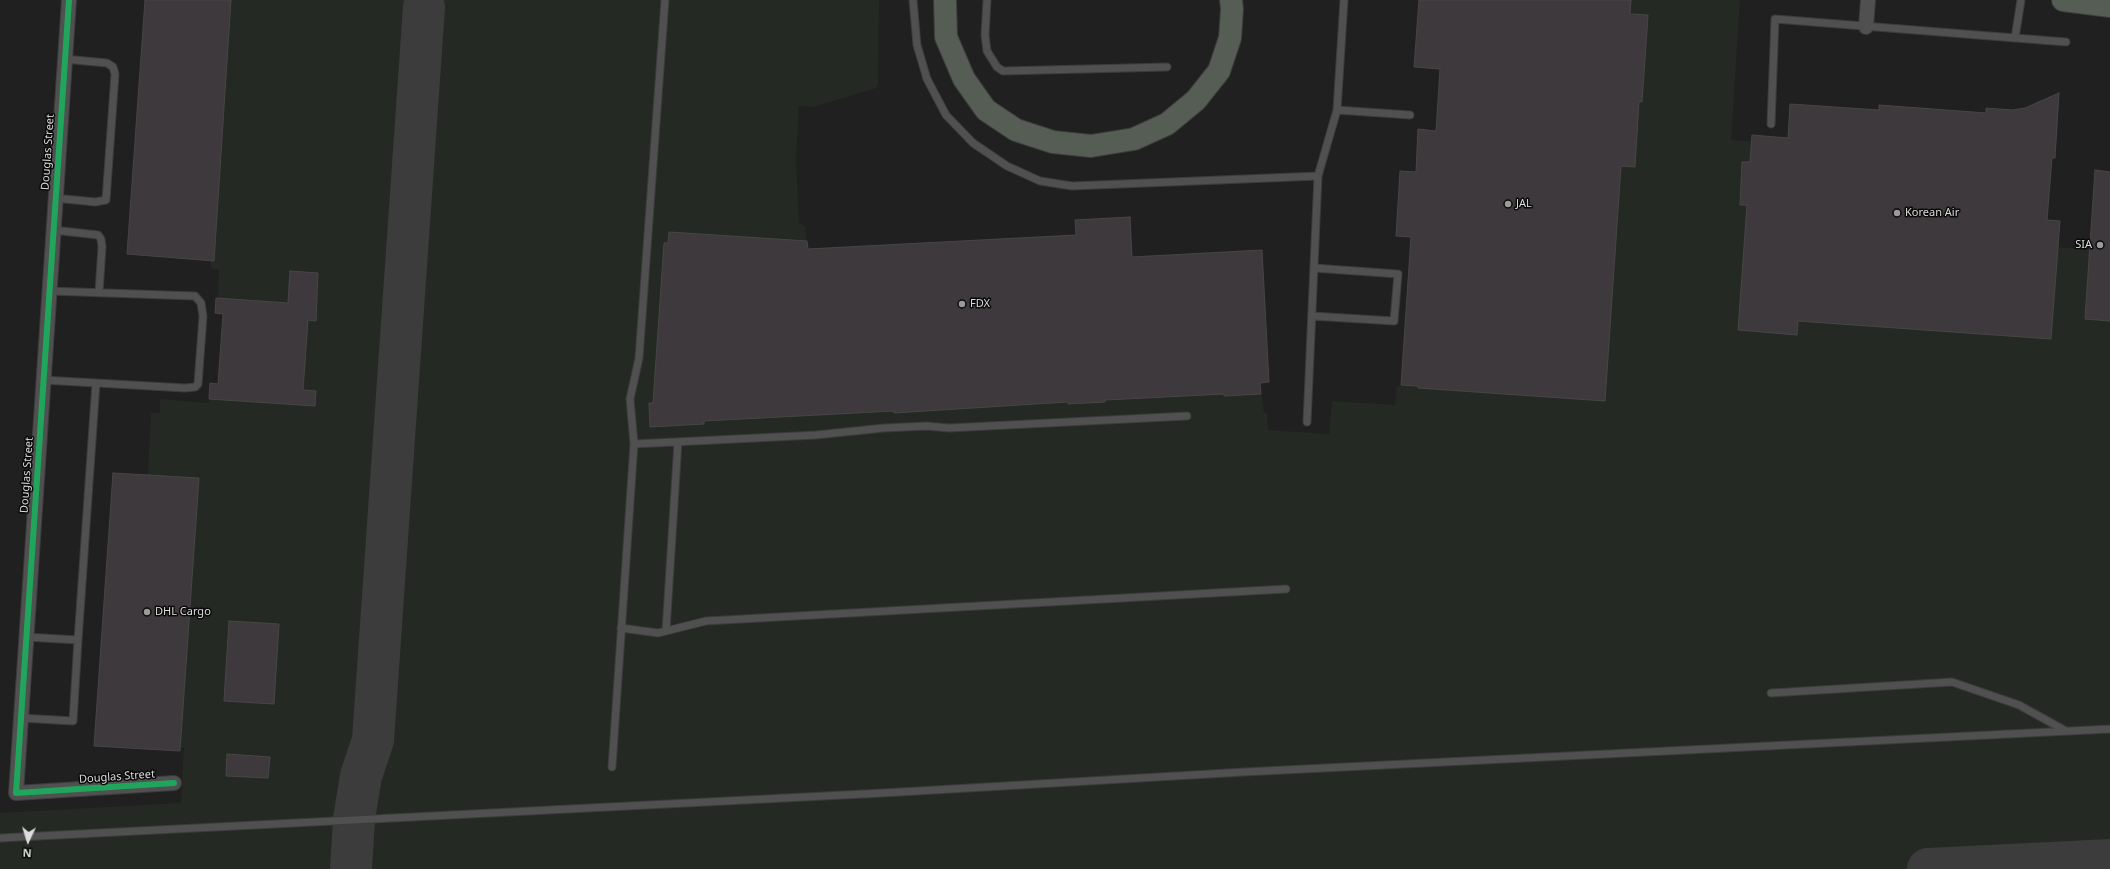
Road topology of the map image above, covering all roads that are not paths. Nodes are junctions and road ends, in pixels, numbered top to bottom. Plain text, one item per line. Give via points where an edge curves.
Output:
1 (69, 0) edge
2 (665, 0) edge
3 (913, 0) edge
4 (945, 0) edge
5 (987, 0) edge
6 (1231, 0) edge
7 (1344, 0) edge
8 (1868, 0) edge
9 (2021, 0) edge
10 (2063, 0) edge
11 (2110, 6) edge
12 (1866, 27) junction
13 (2015, 38) junction
14 (2066, 42) dead end
15 (64, 58) junction
16 (1167, 67) dead end
17 (1337, 110) junction
18 (1410, 115) dead end
19 (1771, 124) dead end
20 (1318, 176) junction
21 (55, 198) junction
22 (53, 230) junction
23 (1314, 268) junction
24 (49, 291) junction
25 (99, 292) junction
26 (1312, 316) junction
27 (43, 380) junction
28 (96, 383) junction
29 (1187, 416) dead end
30 (1307, 422) dead end
31 (678, 442) junction
32 (634, 444) junction
33 (1286, 589) dead end
34 (621, 628) junction
35 (666, 631) junction
36 (26, 637) junction
37 (78, 640) junction
38 (1771, 693) dead end
39 (21, 718) junction
40 (2110, 728) edge
41 (2066, 731) junction
42 (612, 767) dead end
43 (174, 783) dead end
44 (0, 838) edge

1 - 15 street, Douglas Street
2 - 32 lane via 639,358 630,399
3 - 20 lane via 917,45 927,79 946,116 973,143 1006,166 1040,181 1072,186
4 - 6 highway via 946,37 964,80 986,110 1016,130 1053,142 1091,146 1134,138 1167,124 1196,100 1219,71 1230,38
5 - 16 lane via 987,51 1003,71
7 - 17 lane
8 - 12 street
9 - 13 lane
10 - 11 highway
12 - 13 lane
12 - 19 lane via 1775,19
13 - 14 lane
15 - 21 street, Douglas Street
15 - 21 lane via 107,63 113,67 115,74 106,200 95,202
17 - 18 lane
17 - 20 lane
20 - 23 lane
21 - 22 street, Douglas Street
22 - 24 street, Douglas Street
22 - 25 lane via 98,235 102,247
23 - 26 lane
23 - 26 lane via 1398,274 1394,321
24 - 25 lane
24 - 27 street, Douglas Street
25 - 28 lane via 195,296 202,303 203,316 198,384 195,387
26 - 30 lane
27 - 28 lane
27 - 36 street, Douglas Street
28 - 37 lane
29 - 31 lane via 949,428 884,428
31 - 32 lane
31 - 35 lane
32 - 34 lane
33 - 35 lane via 706,621
34 - 35 lane via 658,633
34 - 42 lane
36 - 37 lane
36 - 39 street, Douglas Street
37 - 39 lane via 73,721
38 - 41 lane via 1952,682 2019,705
39 - 43 street, Douglas Street via 16,793
40 - 41 lane
41 - 44 lane

